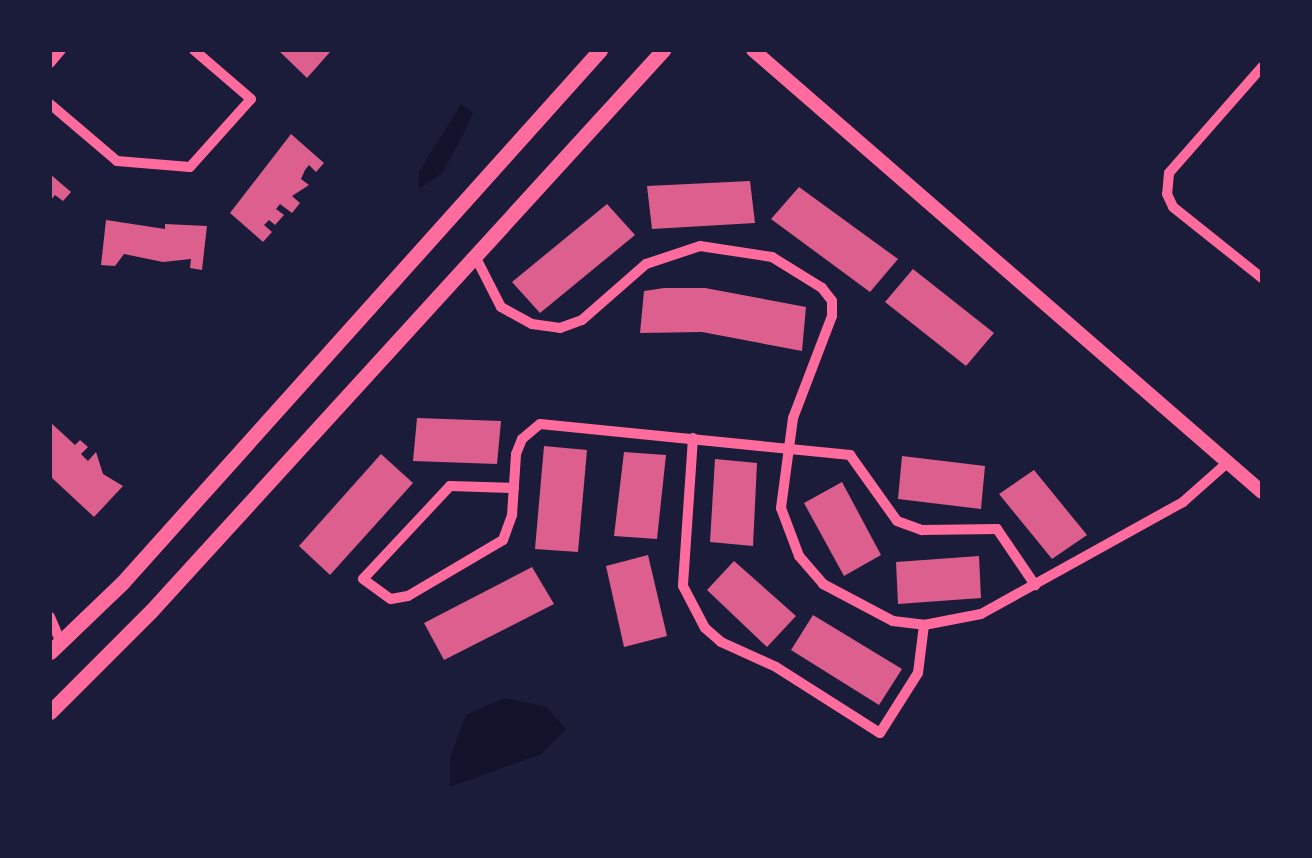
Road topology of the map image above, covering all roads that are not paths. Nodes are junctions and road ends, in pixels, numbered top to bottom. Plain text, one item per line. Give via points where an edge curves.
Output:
1 (62, 50) edge
2 (194, 50) edge
3 (600, 50) edge
4 (663, 50) edge
5 (753, 50) edge
6 (50, 63) edge
7 (1262, 67) edge
8 (50, 104) edge
9 (476, 258) junction
10 (1262, 278) edge
11 (693, 438) junction
12 (788, 447) junction
13 (1228, 462) junction
14 (514, 488) junction
15 (1262, 492) edge
16 (1034, 585) junction
17 (50, 616) edge
18 (924, 626) junction
19 (55, 647) edge
20 (50, 712) edge

1 - 6 street
2 - 8 street via 251,99 190,167 116,161
3 - 19 main road
4 - 9 main road
5 - 13 main road
7 - 10 street via 1169,174 1167,194 1172,207
9 - 12 street via 501,308 532,324 560,328 582,320 624,280 672,252 739,249 802,272 832,300 832,316
9 - 20 main road
11 - 12 street
11 - 14 street via 540,424 522,438
11 - 18 street via 683,586 705,628 721,642 776,667 880,733 918,673
12 - 16 street via 850,455 908,528 998,529
12 - 18 street via 780,508 799,556 823,584 870,613
13 - 15 main road
13 - 16 street via 1183,502
14 - 14 street via 508,532 494,546 408,596 391,599 362,579 450,486
16 - 18 street via 981,614
17 - 19 street

